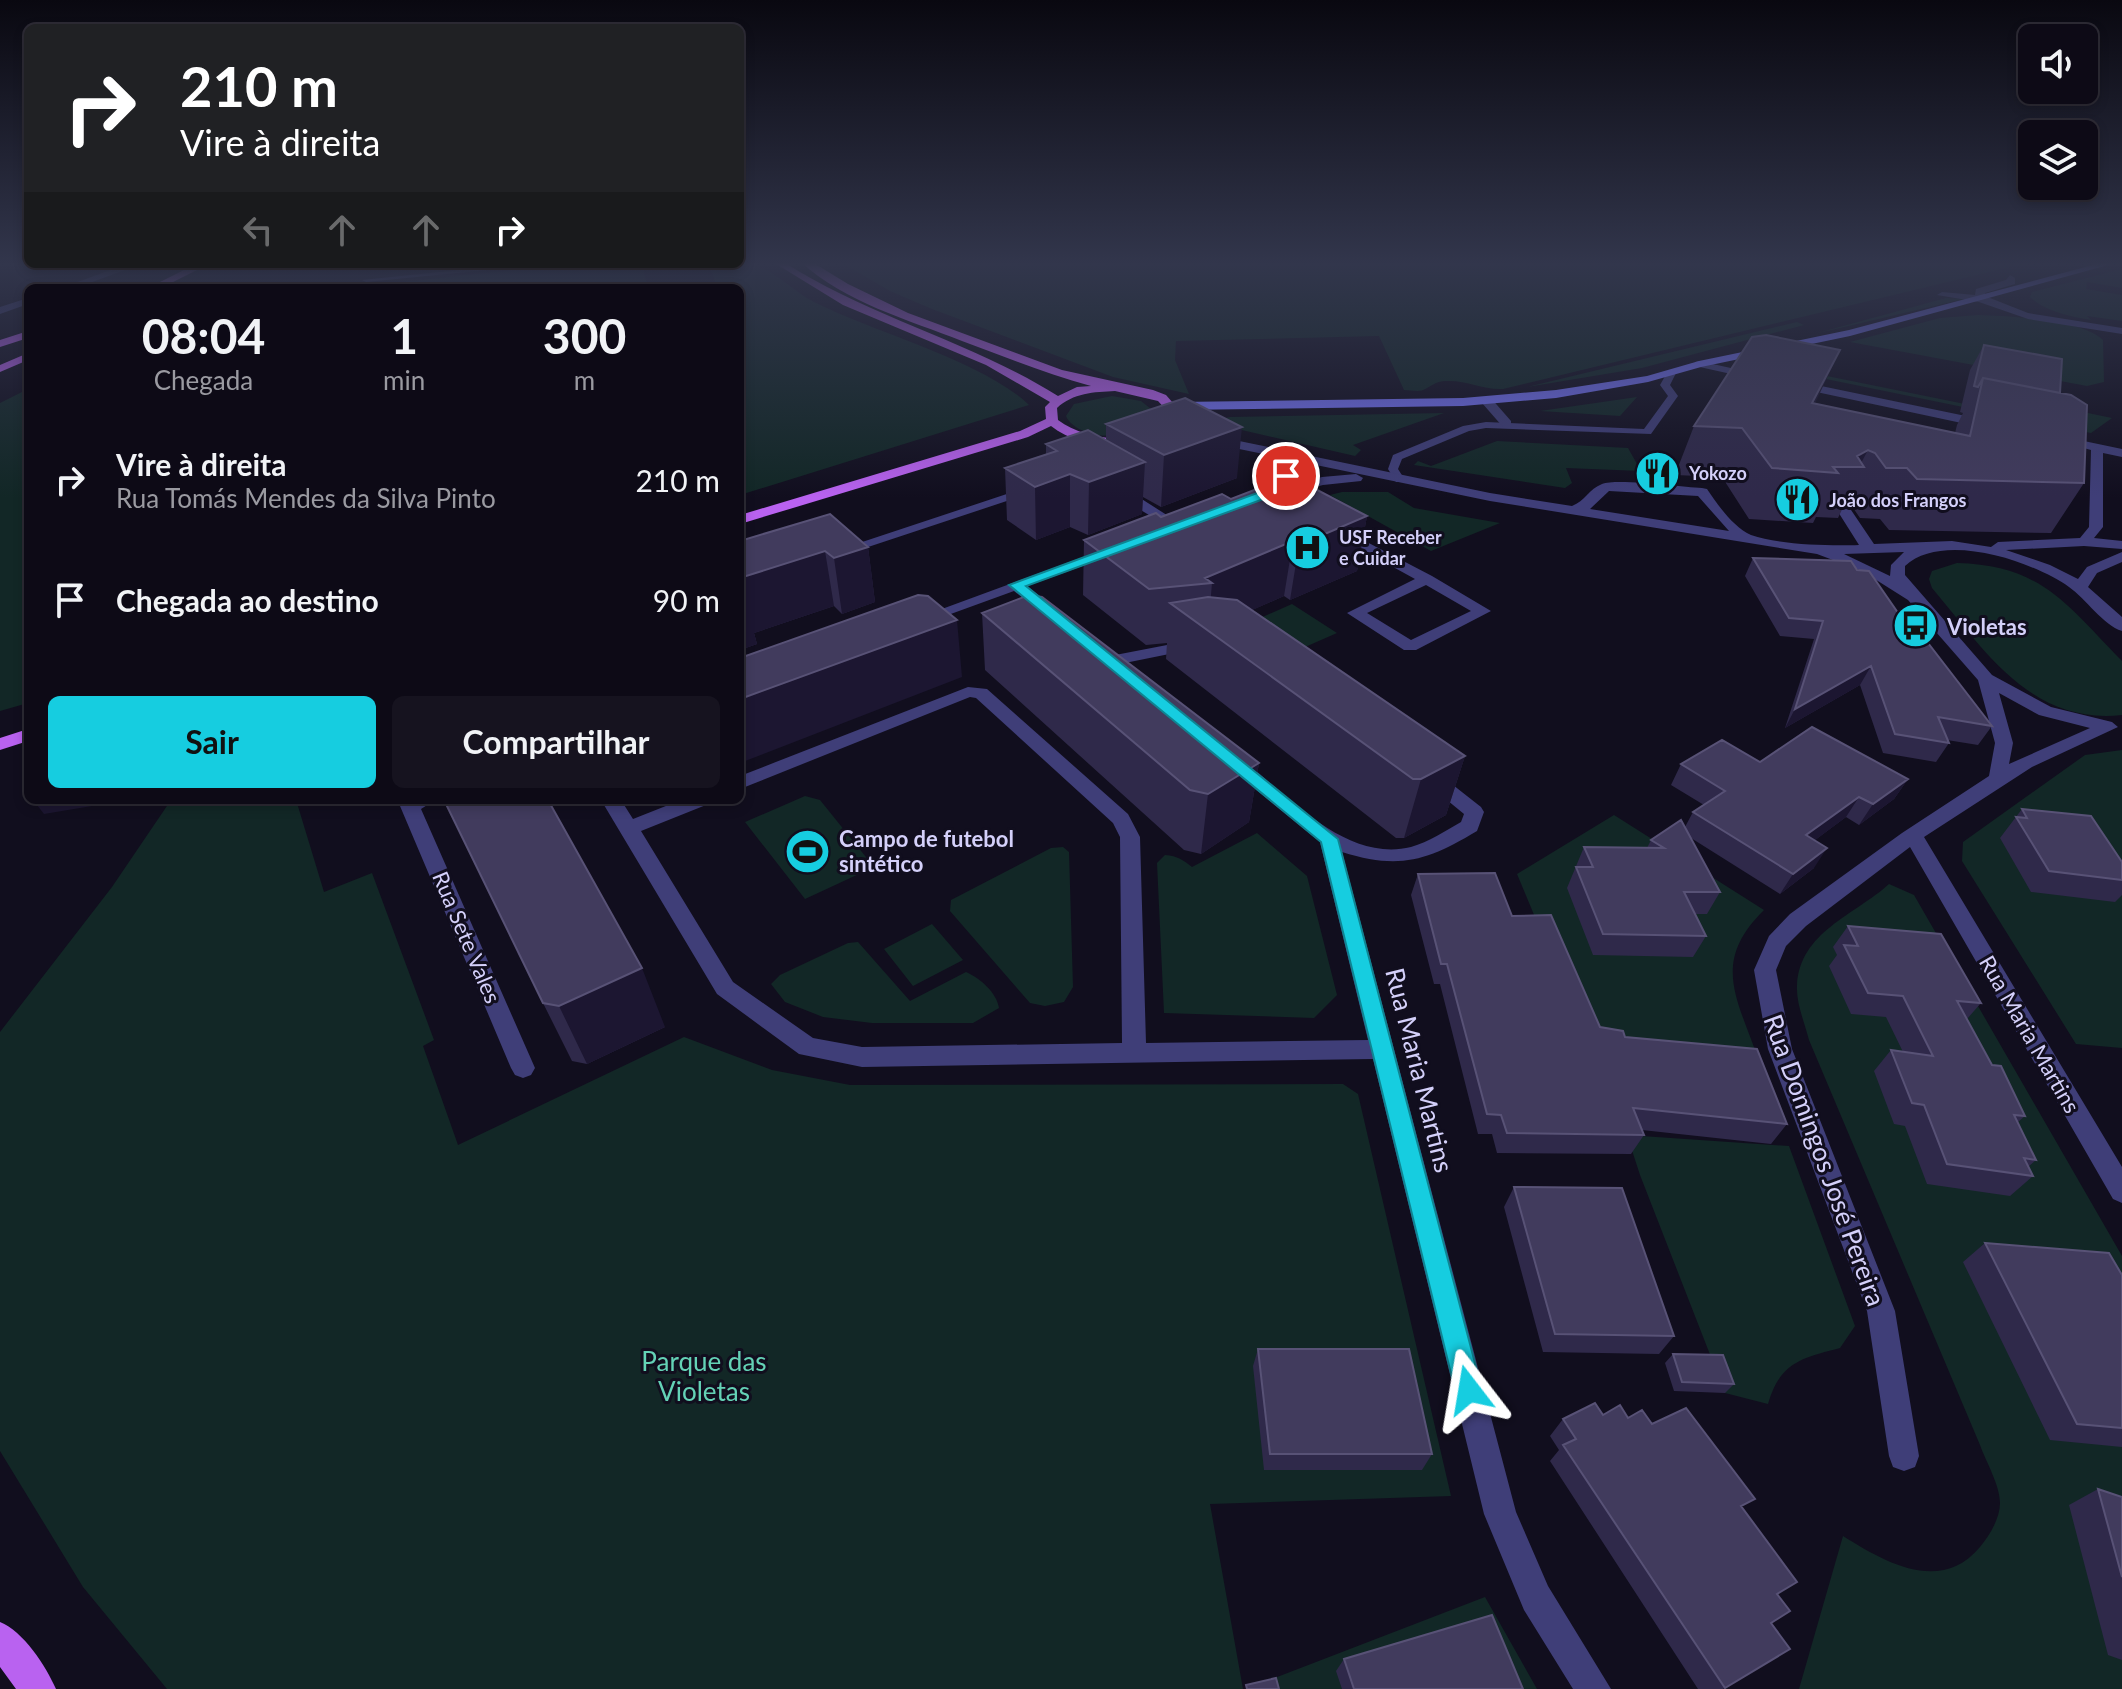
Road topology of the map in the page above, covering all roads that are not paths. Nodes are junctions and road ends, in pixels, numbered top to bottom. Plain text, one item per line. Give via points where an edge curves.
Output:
1 (934, 341) edge
2 (971, 341) edge
3 (1781, 341) edge
4 (1812, 341) edge
5 (24, 349) edge
6 (24, 358) edge
7 (0, 360) edge
8 (1720, 360) junction
9 (1699, 364) junction
10 (0, 369) edge
11 (1671, 373) junction
12 (1770, 379) edge
13 (1784, 382) edge
14 (1115, 387) junction
15 (1486, 400) junction
16 (1057, 401) junction
17 (1175, 422) junction
18 (1507, 424) junction
19 (1058, 426) junction
20 (1997, 427) edge
21 (1153, 435) joint
22 (1202, 437) edge
23 (2043, 437) edge
24 (2097, 448) junction
25 (2122, 453) edge
26 (1282, 465) junction
27 (1380, 476) junction
28 (1400, 480) junction
29 (1106, 483) edge
30 (1042, 487) edge
31 (1272, 492) junction
32 (1229, 507) edge
33 (1293, 507) edge
34 (1842, 507) edge
35 (1572, 511) junction
36 (744, 519) edge
37 (1331, 527) edge
38 (2121, 528) edge
39 (1156, 534) edge
40 (1746, 539) junction
41 (2084, 542) junction
42 (1128, 544) edge
43 (2122, 545) edge
44 (1934, 547) junction
45 (1966, 547) junction
46 (1869, 548) junction
47 (1820, 550) junction
48 (827, 555) edge
49 (2122, 556) edge
50 (1427, 579) junction
51 (1016, 585) junction
52 (2080, 587) junction
53 (1916, 599) junction
54 (911, 623) edge
55 (1068, 626) edge
56 (2122, 626) edge
57 (1089, 643) edge
58 (1205, 643) edge
59 (1110, 661) junction
60 (1986, 679) junction
61 (1134, 680) edge
62 (2115, 728) edge
63 (24, 736) edge
64 (0, 744) edge
65 (1219, 750) edge
66 (1411, 764) edge
67 (1998, 775) junction
68 (744, 781) edge
69 (417, 804) edge
70 (614, 804) edge
71 (689, 804) edge
72 (629, 828) junction
73 (1914, 836) junction
74 (1329, 839) junction
75 (1384, 1049) junction
76 (1134, 1053) junction
77 (523, 1068) dead end
78 (2122, 1191) edge
79 (1904, 1456) dead end
80 (0, 1639) edge
81 (38, 1689) edge
82 (1593, 1689) edge

1 - 16 main road via 1007,370
2 - 14 main road via 1050,371
3 - 8 main road
4 - 8 main road
5 - 7 main road
6 - 10 main road
8 - 9 main road
9 - 11 main road
9 - 12 street
11 - 15 main road via 1556,394
11 - 18 lane via 1665,385 1673,396 1647,432
13 - 20 street
14 - 16 main road via 1081,390
14 - 17 main road via 1149,393
15 - 17 main road via 1211,408
15 - 18 street
16 - 19 main road via 1051,407
17 - 21 street
18 - 28 lane via 1467,428 1397,457 1393,469
19 - 21 main road via 1106,440
19 - 36 main road
22 - 26 street
23 - 24 street
24 - 25 street
24 - 41 street via 2096,527
26 - 27 street
26 - 31 street
27 - 28 street
27 - 31 street
28 - 35 street
29 - 39 street via 1184,524
30 - 48 street
31 - 32 street
31 - 33 street
34 - 46 street
35 - 40 street
35 - 40 street via 1607,487 1702,492
37 - 50 street
38 - 41 street
40 - 47 street
41 - 43 street
41 - 45 street
42 - 51 street
44 - 45 street
44 - 46 street
44 - 53 street via 1915,550 1898,565 1897,575
45 - 52 street via 2038,565
46 - 47 street
47 - 53 street via 1867,568
49 - 52 street via 2092,570
50 - 50 street via 1483,611 1410,647 1355,613
51 - 54 street
51 - 55 street
52 - 56 street
53 - 60 street
57 - 59 street
58 - 59 street
59 - 61 street
60 - 62 street via 2045,711
60 - 67 street via 2004,743
62 - 67 street, Rua Domingos José Pereira via 2075,738
63 - 64 main road
65 - 74 street
66 - 74 street via 1468,805 1474,812 1470,826 1404,858 1366,854
67 - 73 street, Rua Domingos José Pereira
68 - 76 street via 968,692 981,693 1121,819 1130,837
69 - 77 street, Rua Sete Vales
70 - 72 street
71 - 72 street
72 - 76 street via 725,988 807,1047 862,1057
73 - 78 street, Rua Maria Martins
73 - 79 street, Rua Domingos José Pereira via 1798,920 1777,942 1765,970 1780,1049 1881,1311
74 - 75 street, Rua Maria Martins
75 - 76 street
75 - 82 street, Rua Maria Martins via 1500,1514 1536,1598
80 - 81 main road

